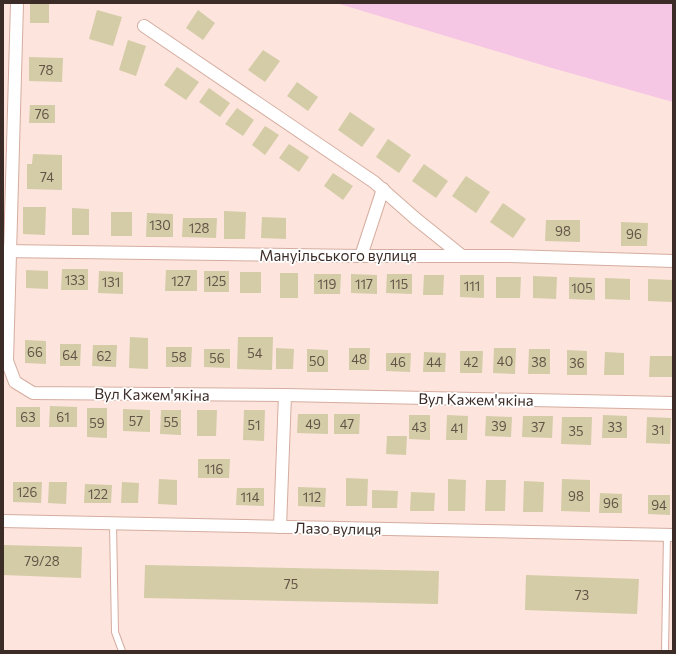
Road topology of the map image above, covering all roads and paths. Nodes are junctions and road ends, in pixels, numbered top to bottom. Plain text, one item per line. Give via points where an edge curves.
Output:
1 (17, 3) edge
2 (144, 26) dead end
3 (383, 189) junction
4 (7, 251) edge
5 (361, 256) junction
6 (462, 256) junction
7 (673, 261) edge
8 (285, 395) junction
9 (673, 403) edge
10 (3, 521) edge
11 (113, 524) junction
12 (280, 527) junction
13 (670, 535) edge
14 (122, 651) edge
15 (665, 651) edge

1 - 4 street, Вул Кажем'якіна
2 - 3 street
3 - 5 street
3 - 6 street via 416,220
4 - 5 street, Мануільського вулиця
4 - 8 street, Вул Кажем'якіна via 8,361 15,382 33,393
5 - 6 street, Мануільського вулиця
6 - 7 street, Мануільського вулиця
8 - 9 street, Вул Кажем'якіна
8 - 12 street
10 - 11 street, Лазо вулиця
11 - 12 street, Лазо вулиця
11 - 14 lane via 115,632
12 - 13 street, Лазо вулиця
13 - 15 lane

